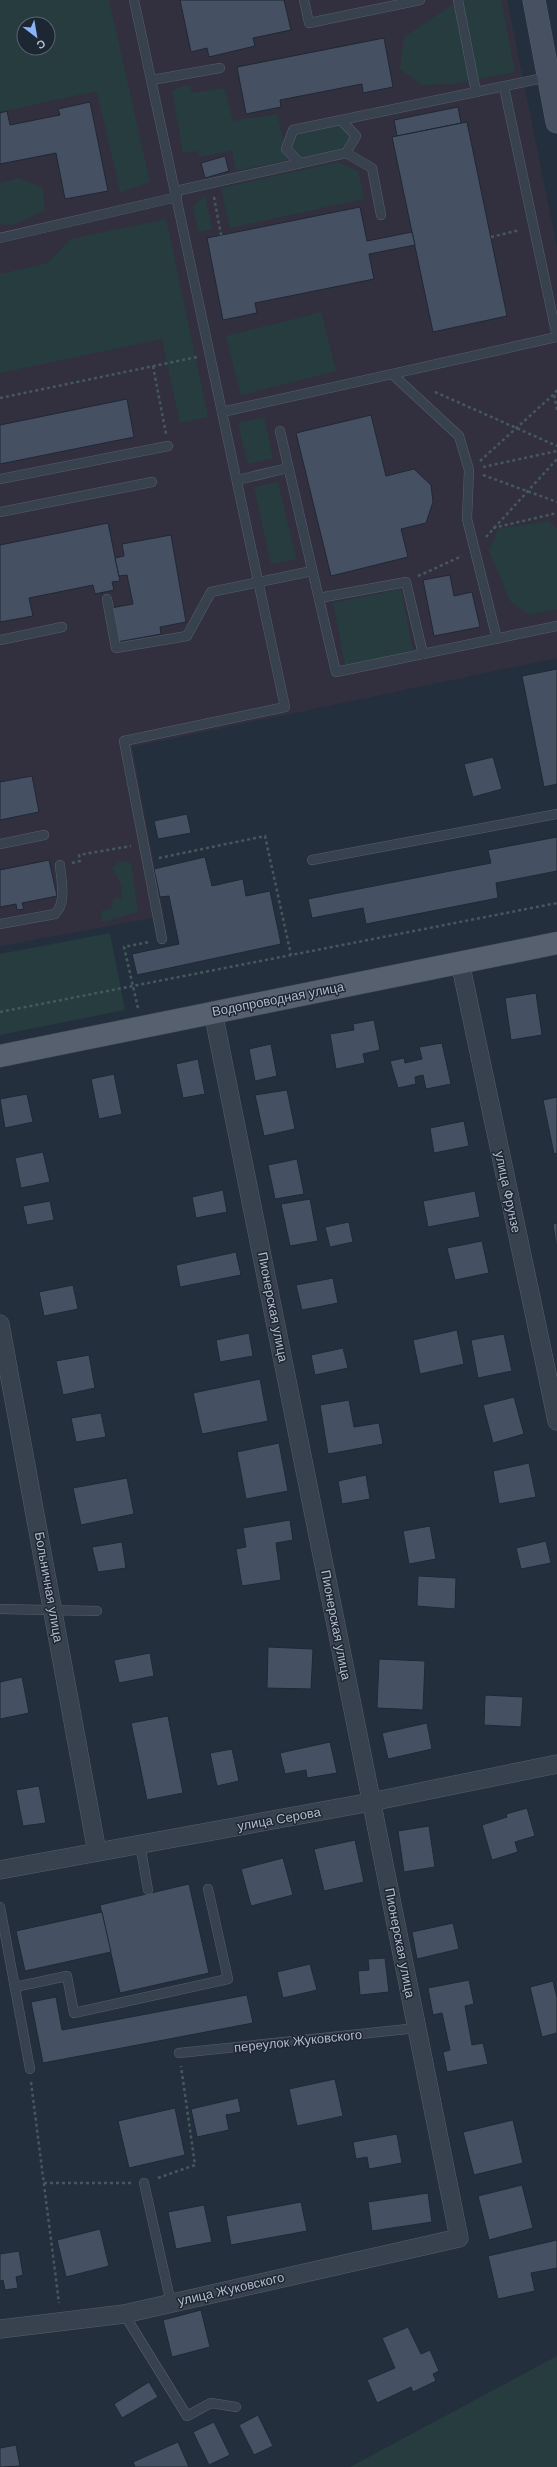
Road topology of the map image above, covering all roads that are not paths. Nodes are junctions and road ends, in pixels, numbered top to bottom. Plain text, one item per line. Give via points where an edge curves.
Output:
1 (134, 0) edge
2 (304, 0) edge
3 (420, 0) edge
4 (458, 0) edge
5 (534, 0) edge
6 (220, 68) dead end
7 (548, 78) junction
8 (152, 80) junction
9 (504, 87) junction
10 (476, 92) junction
11 (342, 120) junction
12 (557, 122) edge
13 (346, 153) junction
14 (299, 162) junction
15 (177, 194) junction
16 (381, 215) dead end
17 (0, 238) edge
18 (557, 337) edge
19 (392, 374) junction
20 (222, 412) junction
21 (280, 431) dead end
22 (168, 446) road end
23 (288, 468) junction
24 (0, 479) edge
25 (237, 480) junction
26 (152, 482) dead end
27 (0, 512) edge
28 (312, 571) junction
29 (259, 582) junction
30 (318, 598) junction
31 (107, 599) dead end
32 (557, 626) edge
33 (62, 627) dead end
34 (497, 639) junction
35 (0, 640) edge
36 (423, 654) junction
37 (557, 814) edge
38 (44, 836) dead end
39 (0, 844) edge
40 (312, 860) dead end
41 (60, 865) road end
42 (0, 924) edge
43 (162, 939) road end
44 (557, 943) edge
45 (460, 962) junction
46 (213, 1012) junction
47 (0, 1056) edge
48 (0, 1324) edge
49 (557, 1421) edge
50 (0, 1609) edge
51 (54, 1611) junction
52 (97, 1611) dead end
53 (557, 1764) edge
54 (371, 1802) junction
55 (140, 1844) junction
56 (97, 1852) junction
57 (0, 1870) edge
58 (208, 1889) dead end
59 (148, 1890) dead end
60 (0, 1907) edge
61 (15, 1987) junction
62 (417, 2028) junction
63 (179, 2053) road end
64 (30, 2069) road end
65 (144, 2183) road end
66 (460, 2238) joint
67 (171, 2303) junction
68 (124, 2314) junction
69 (0, 2329) edge
70 (236, 2407) dead end

1 - 8 lane
2 - 3 lane via 308,23
4 - 10 lane
5 - 7 street
6 - 8 lane
7 - 9 lane
7 - 12 street
8 - 15 lane
9 - 10 lane
9 - 18 lane
10 - 11 lane
11 - 13 lane via 356,136
11 - 14 lane via 293,130 286,149
13 - 14 lane
13 - 16 lane via 372,168
14 - 15 lane via 211,183
15 - 17 lane
15 - 20 lane
18 - 19 lane
19 - 20 lane
19 - 34 lane via 459,436 469,470 467,520
20 - 25 lane
21 - 23 lane
22 - 24 lane
23 - 25 lane
23 - 28 lane
25 - 29 lane
26 - 27 lane
28 - 29 lane
28 - 30 lane
29 - 31 lane via 211,592 187,636 116,648
29 - 43 lane via 285,707 124,741
30 - 36 lane via 406,582
30 - 36 lane via 336,672
32 - 34 lane
33 - 35 lane
34 - 36 lane
37 - 40 lane
38 - 39 lane
41 - 42 lane via 60,910 55,914
44 - 45 main road, Водопроводная улица
45 - 46 main road, Водопроводная улица
45 - 49 street, улица Фрунзе
46 - 47 main road, Водопроводная улица
46 - 54 street, Пионерская улица
48 - 51 street, Больничная улица
50 - 51 lane
51 - 52 lane
51 - 56 street, Больничная улица
53 - 54 street, улица Серова
54 - 55 street, улица Серова
54 - 62 street, Пионерская улица
55 - 56 street, улица Серова
55 - 59 lane
56 - 57 street, улица Серова
58 - 61 lane via 228,1979 74,2013 67,1976
60 - 61 lane
61 - 64 lane
62 - 63 lane, переулок Жуковского
62 - 66 street, Пионерская улица
65 - 67 lane
66 - 67 street, улица Жуковского
67 - 68 street, улица Жуковского
68 - 69 street, улица Жуковского
68 - 70 lane via 187,2416 211,2403

